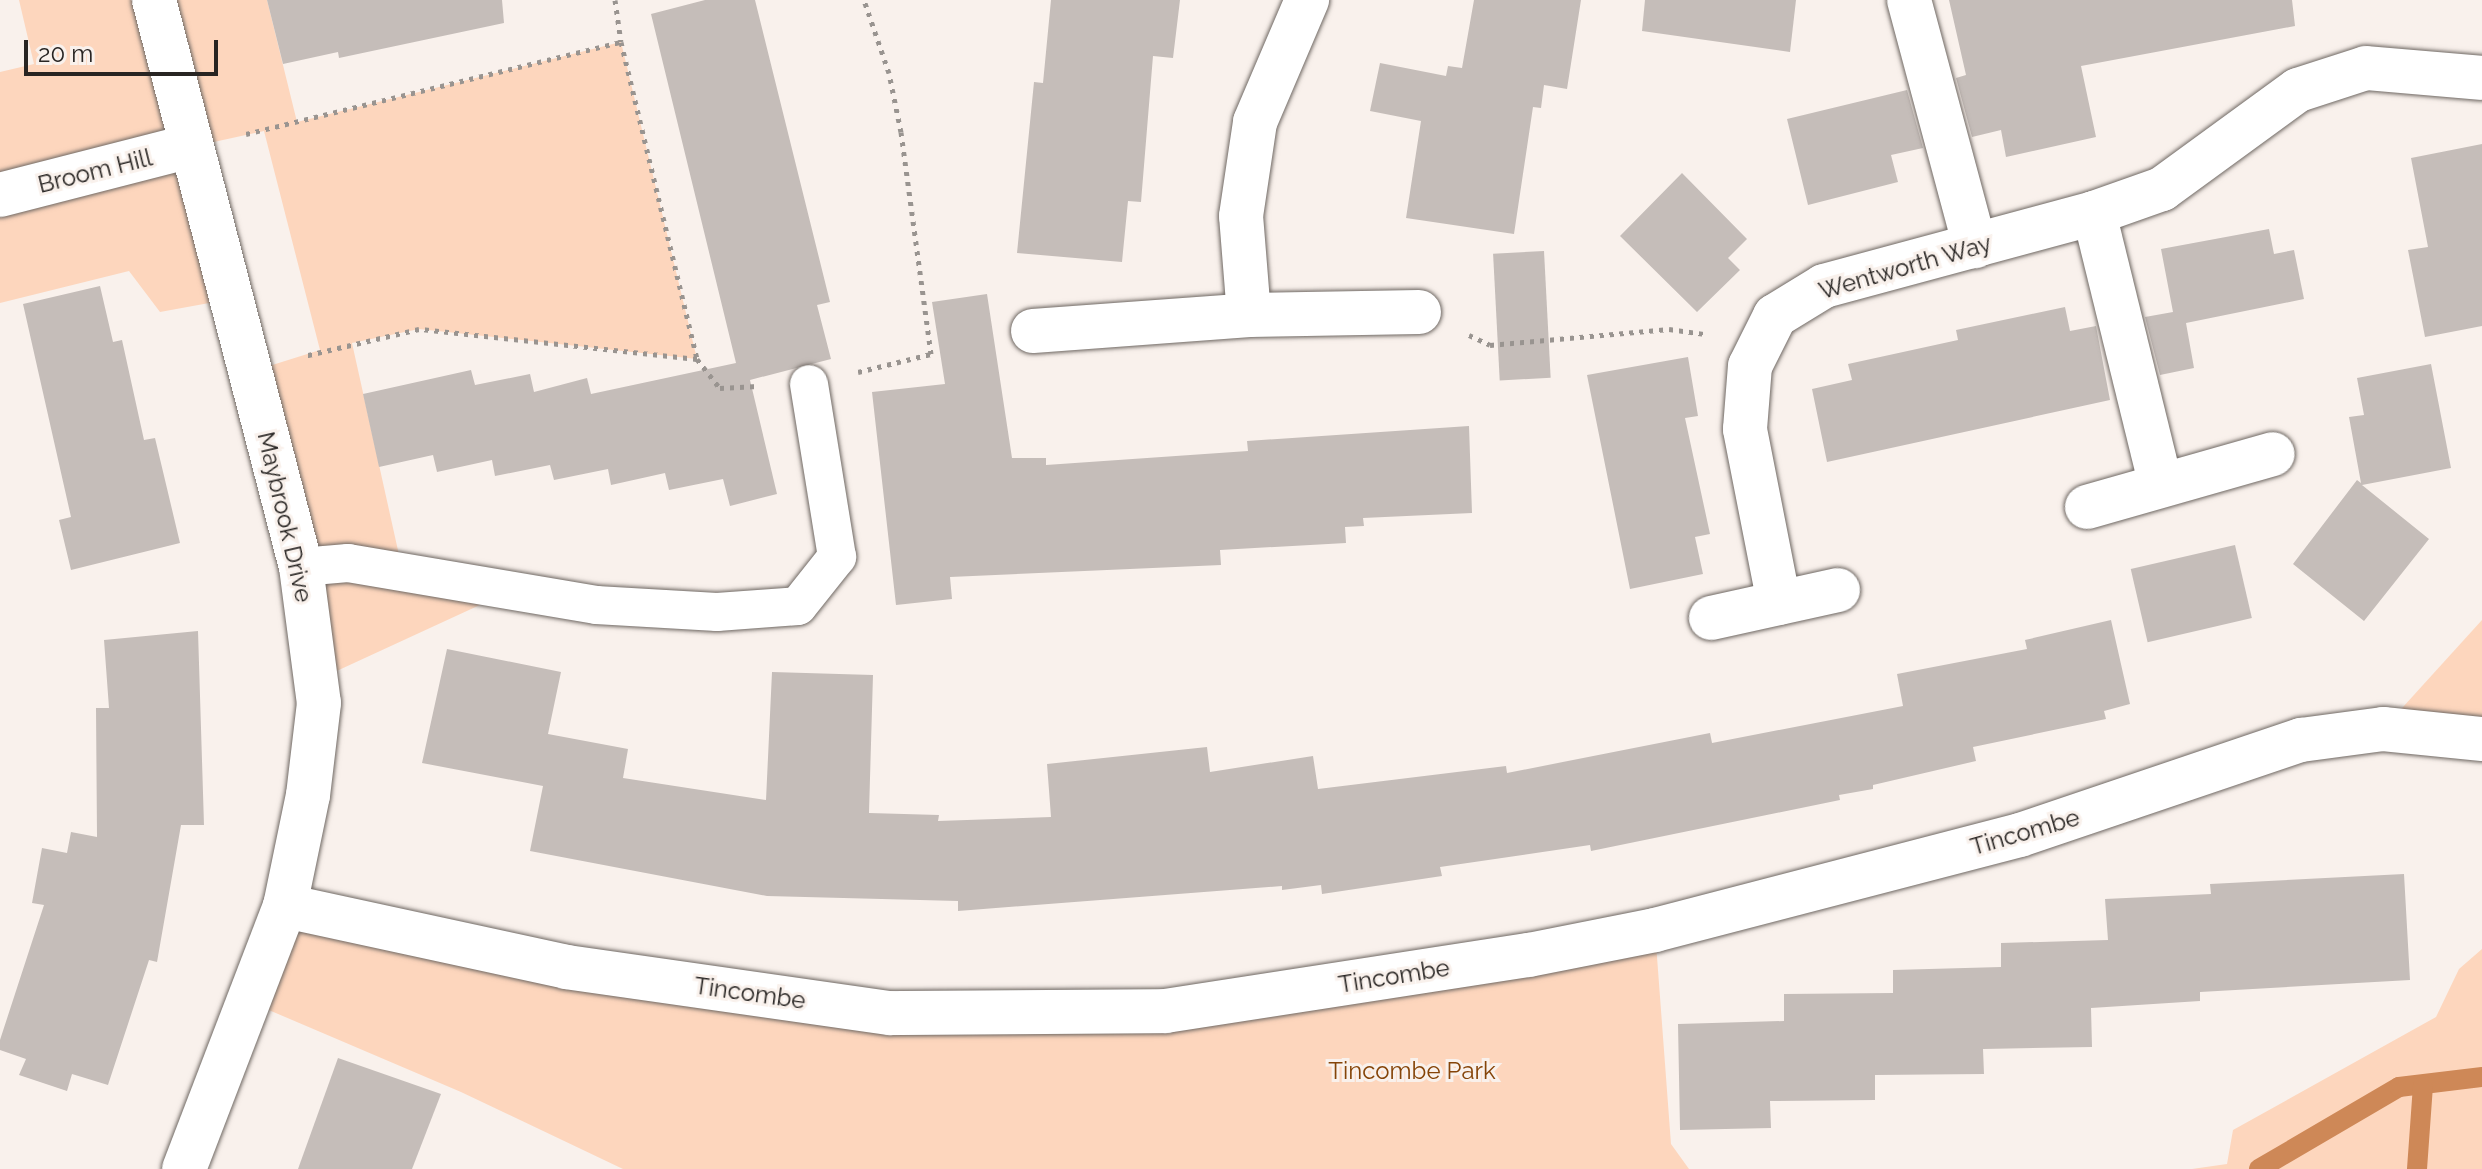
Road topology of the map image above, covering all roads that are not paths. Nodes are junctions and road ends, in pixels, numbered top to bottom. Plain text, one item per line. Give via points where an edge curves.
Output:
1 (154, 0) edge
2 (1307, 0) edge
3 (1909, 0) edge
4 (2482, 78) edge
5 (191, 146) junction
6 (0, 195) edge
7 (2094, 213) junction
8 (1975, 246) junction
9 (1419, 312) road end
10 (1249, 315) junction
11 (1033, 331) dead end
12 (809, 384) road end
13 (2273, 454) dead end
14 (2161, 485) junction
15 (2087, 507) dead end
16 (301, 567) junction
17 (1838, 590) dead end
18 (1779, 603) junction
19 (1711, 618) dead end
20 (2482, 739) edge
21 (285, 906) junction
22 (184, 1169) edge

1 - 5 street, Maybrook Drive
2 - 10 street via 1255,122 1241,216
3 - 8 street
4 - 7 street, Wentworth Way via 2366,68 2298,90 2162,189
5 - 6 street, Broom Hill
5 - 16 street, Maybrook Drive
7 - 8 street, Wentworth Way
7 - 14 street
8 - 18 street, Wentworth Way via 1824,286 1775,316 1750,366 1745,429
9 - 10 street
10 - 11 street
12 - 16 lane via 837,557 798,606 717,612 596,605 348,563
13 - 14 street
14 - 15 street
16 - 21 street, Maybrook Drive via 319,703 308,795
17 - 18 street
18 - 19 street
20 - 21 street, Tincombe via 2383,729 2301,740 2020,835 1655,930 1529,955 1166,1011 890,1013 566,967
21 - 22 street, Maybrook Drive

